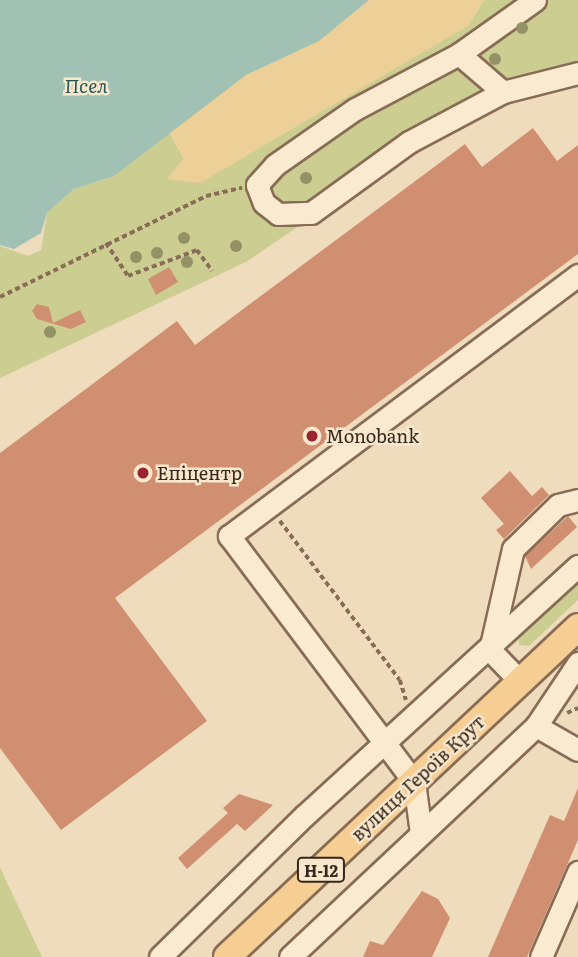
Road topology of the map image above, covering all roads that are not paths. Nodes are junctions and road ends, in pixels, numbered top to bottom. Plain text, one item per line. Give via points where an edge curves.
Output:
1 (535, 0) edge
2 (459, 54) junction
3 (578, 73) edge
4 (503, 92) junction
5 (578, 275) edge
6 (578, 500) edge
7 (578, 566) edge
8 (578, 627) edge
9 (490, 650) junction
10 (578, 663) edge
11 (519, 680) junction
12 (536, 726) junction
13 (384, 745) junction
14 (578, 750) edge
15 (414, 782) junction
16 (421, 832) junction
17 (578, 873) edge
18 (160, 957) edge
19 (228, 957) edge
20 (290, 957) edge
21 (541, 957) edge

1 - 2 street
2 - 4 street
2 - 4 street via 355,109 275,165 257,185 264,203 278,214 312,213 409,142
3 - 4 street
5 - 13 street via 229,536
6 - 9 street via 558,505 513,549
7 - 9 street
8 - 11 main road, вулиця Героїв Крут / Н-12
9 - 11 street
9 - 13 street
10 - 12 street
11 - 15 main road, вулиця Героїв Крут / Н-12
12 - 14 street
12 - 16 street
13 - 15 street
13 - 18 street
15 - 16 street
15 - 19 main road, вулиця Героїв Крут / Н-12
16 - 20 street
17 - 21 street

